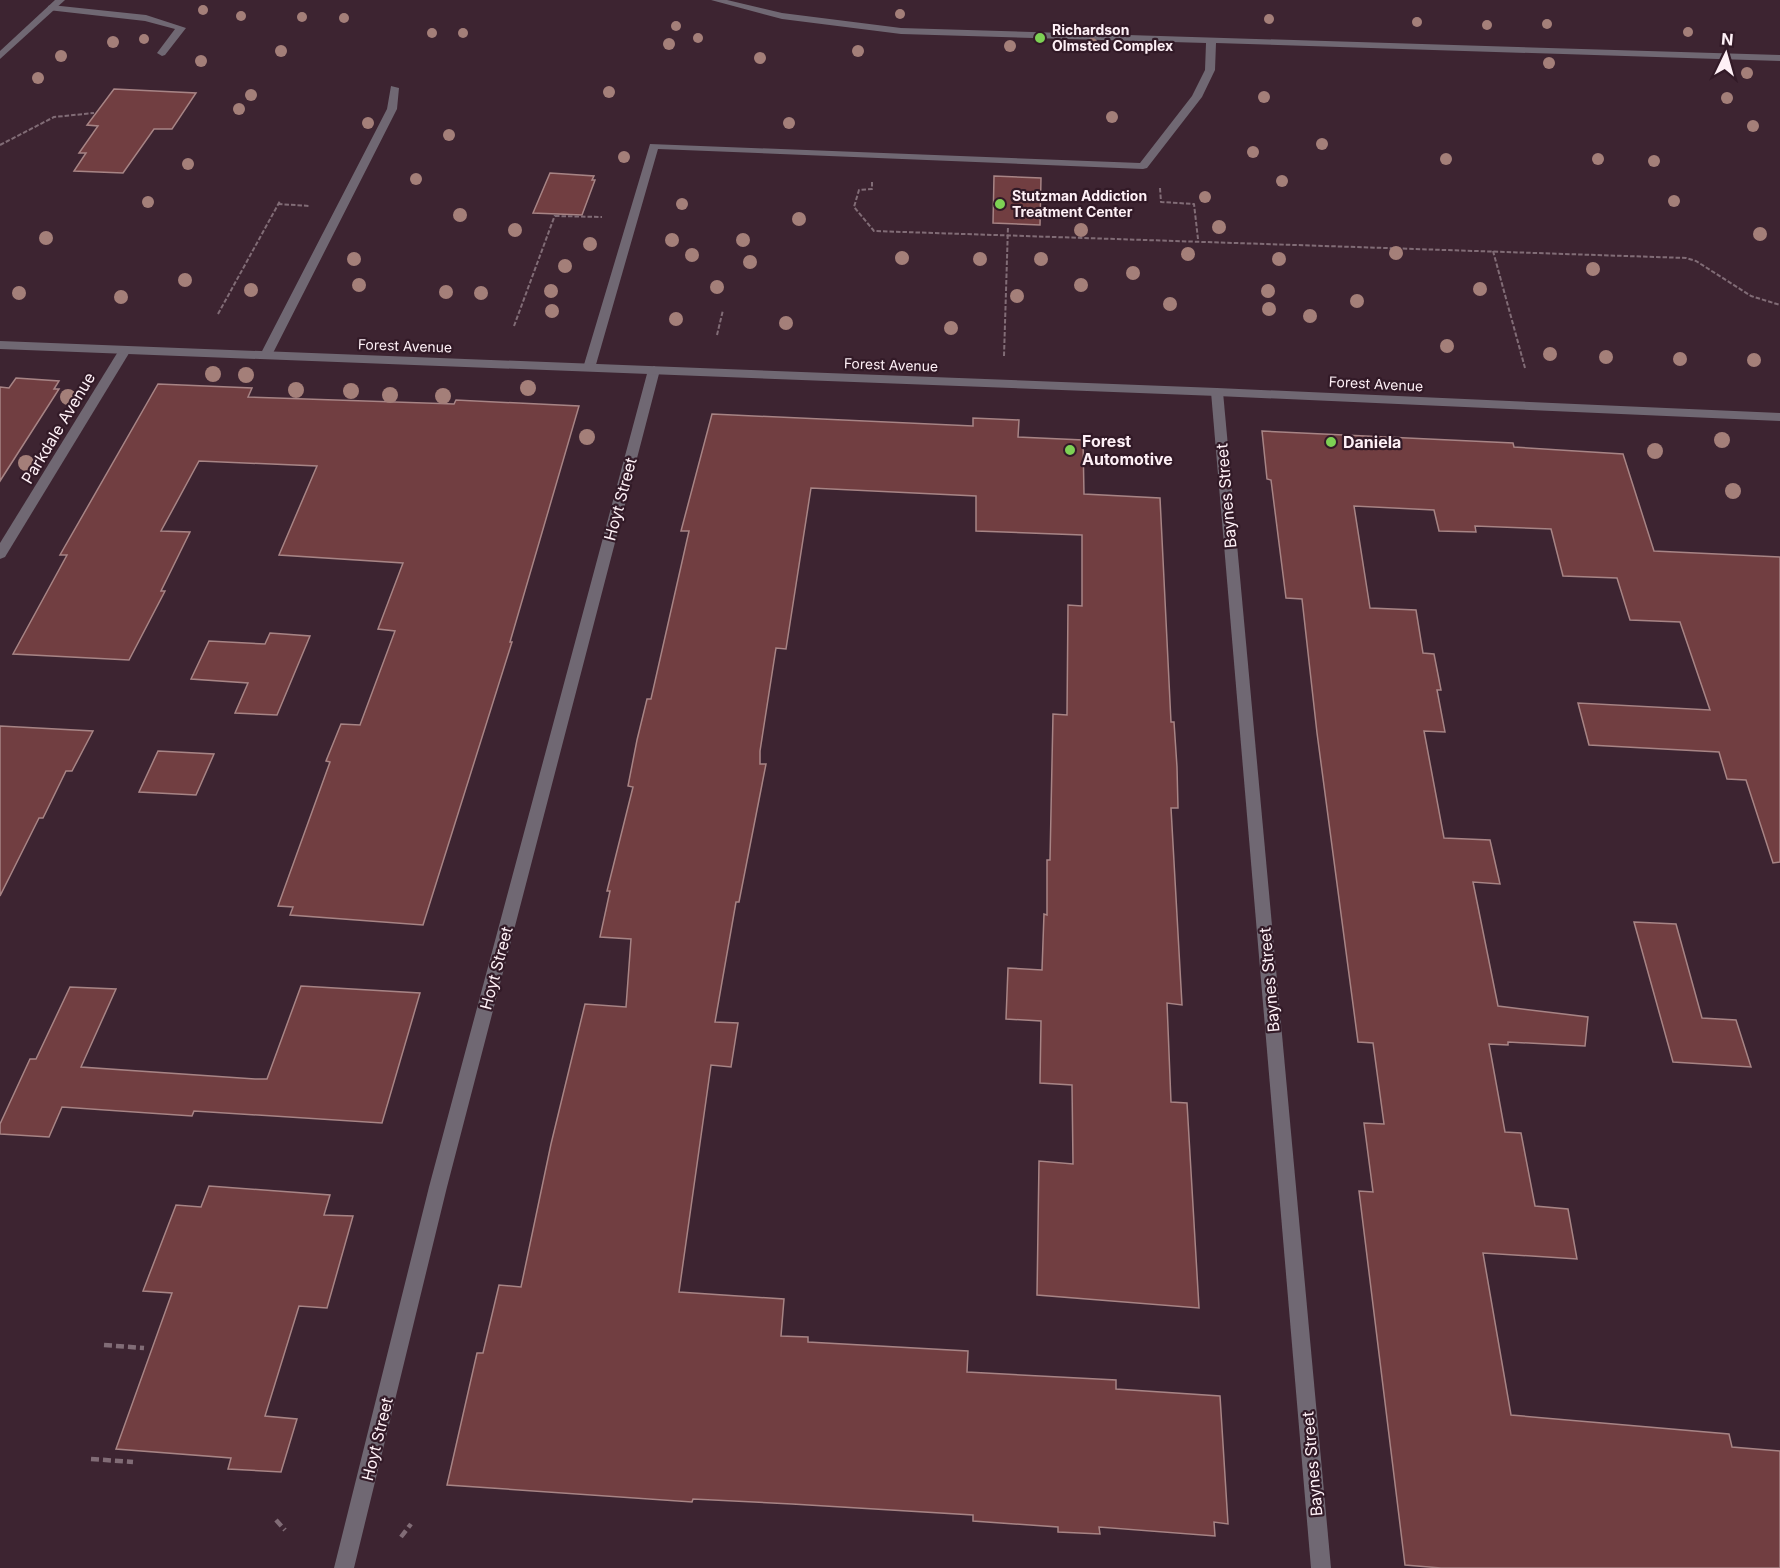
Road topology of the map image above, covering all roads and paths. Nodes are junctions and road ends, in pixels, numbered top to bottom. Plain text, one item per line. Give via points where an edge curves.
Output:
1 (60, 0) edge
2 (716, 0) edge
3 (51, 8) junction
4 (1211, 40) junction
5 (162, 53) dead end
6 (0, 56) edge
7 (1780, 58) edge
8 (394, 88) dead end
9 (94, 113) dead end
10 (0, 145) edge
11 (873, 179) dead end
12 (1160, 188) dead end
13 (311, 206) dead end
14 (606, 218) dead end
15 (1008, 226) dead end
16 (1008, 236) junction
17 (1198, 239) junction
18 (1493, 251) junction
19 (1780, 305) edge
20 (723, 310) dead end
21 (218, 314) dead end
22 (514, 326) dead end
23 (717, 335) dead end
24 (0, 345) edge
25 (125, 350) junction
26 (266, 355) junction
27 (1004, 365) dead end
28 (589, 368) junction
29 (1524, 368) dead end
30 (654, 370) junction
31 (1217, 392) junction
32 (1780, 417) edge
33 (0, 554) edge
34 (104, 1345) dead end
35 (144, 1348) dead end
36 (91, 1459) dead end
37 (133, 1462) dead end
38 (276, 1520) dead end
39 (411, 1524) dead end
40 (285, 1530) dead end
41 (401, 1537) dead end
42 (344, 1568) edge
43 (1321, 1568) edge

1 - 3 street
2 - 4 street via 782,16 901,31
3 - 5 street via 146,18 181,28
3 - 6 street
4 - 7 street
4 - 28 street via 1210,70 1197,98 1143,166 654,146
8 - 26 street via 392,109
9 - 10 path via 51,116
11 - 16 path via 872,189 859,190 854,207 874,231
12 - 17 path via 1161,202 1194,204
13 - 21 path via 279,203
14 - 22 path via 555,215
15 - 16 path
16 - 17 path
16 - 27 path
17 - 18 path
18 - 19 path via 1686,258 1750,296
18 - 29 path
20 - 23 path
24 - 25 street, Forest Avenue
25 - 26 street, Forest Avenue
25 - 33 street, Parkdale Avenue
26 - 28 street, Forest Avenue
28 - 30 street, Forest Avenue
30 - 31 street, Forest Avenue
30 - 42 street, Hoyt Street via 438,1187
31 - 32 street, Forest Avenue
31 - 43 street, Baynes Street
34 - 35 path
36 - 37 path
38 - 40 path
39 - 41 path

